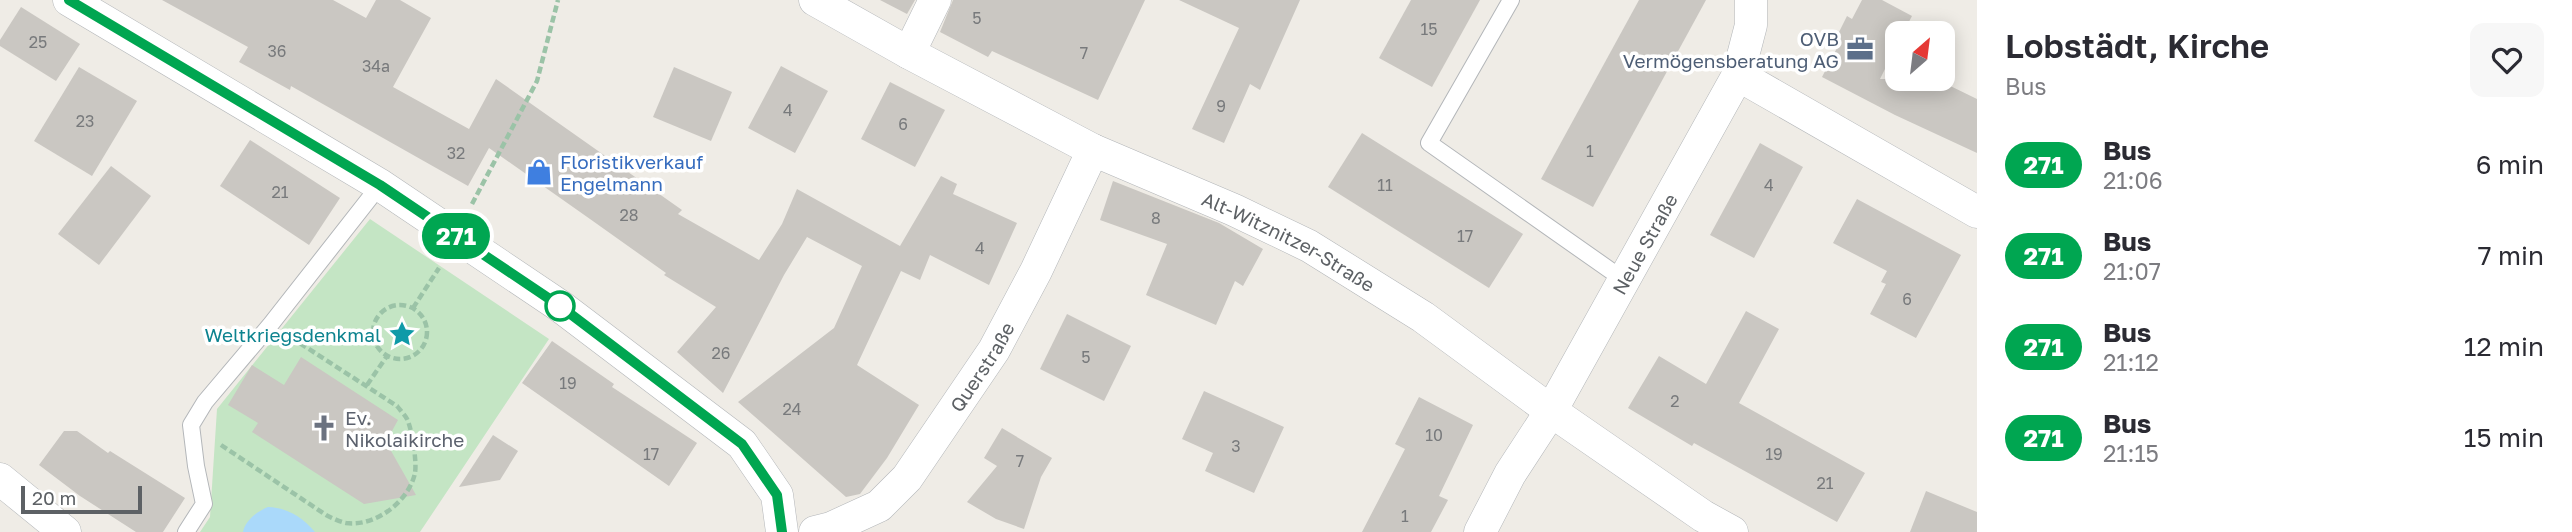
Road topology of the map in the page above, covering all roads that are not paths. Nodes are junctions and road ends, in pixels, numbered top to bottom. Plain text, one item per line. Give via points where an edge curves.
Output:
1 (69, 0) edge
2 (815, 0) edge
3 (935, 0) edge
4 (1511, 0) edge
5 (1751, 0) edge
6 (909, 53) junction
7 (1738, 75) junction
8 (1093, 150) junction
9 (380, 185) junction
10 (1977, 212) edge
11 (1624, 280) junction
12 (1551, 411) junction
13 (0, 479) edge
14 (65, 532) edge
15 (186, 532) edge
16 (782, 532) edge
17 (815, 532) edge
18 (1480, 532) edge
19 (1732, 532) edge

1 - 9 street
2 - 6 street, Alt-Witznitzer-Straße
3 - 6 street
4 - 11 lane via 1429,143
5 - 7 street, Neue Straße via 1751,25
6 - 8 street, Alt-Witznitzer-Straße
7 - 10 street
7 - 11 street, Neue Straße
8 - 12 street, Alt-Witznitzer-Straße via 1309,246 1423,317
8 - 17 street, Querstraße via 994,350 907,478 878,506
9 - 15 lane via 191,425 204,504
9 - 16 street via 560,306 742,444 777,495
11 - 12 street, Neue Straße
12 - 18 street, Neue Straße
12 - 19 street, Alt-Witznitzer-Straße
13 - 14 street

